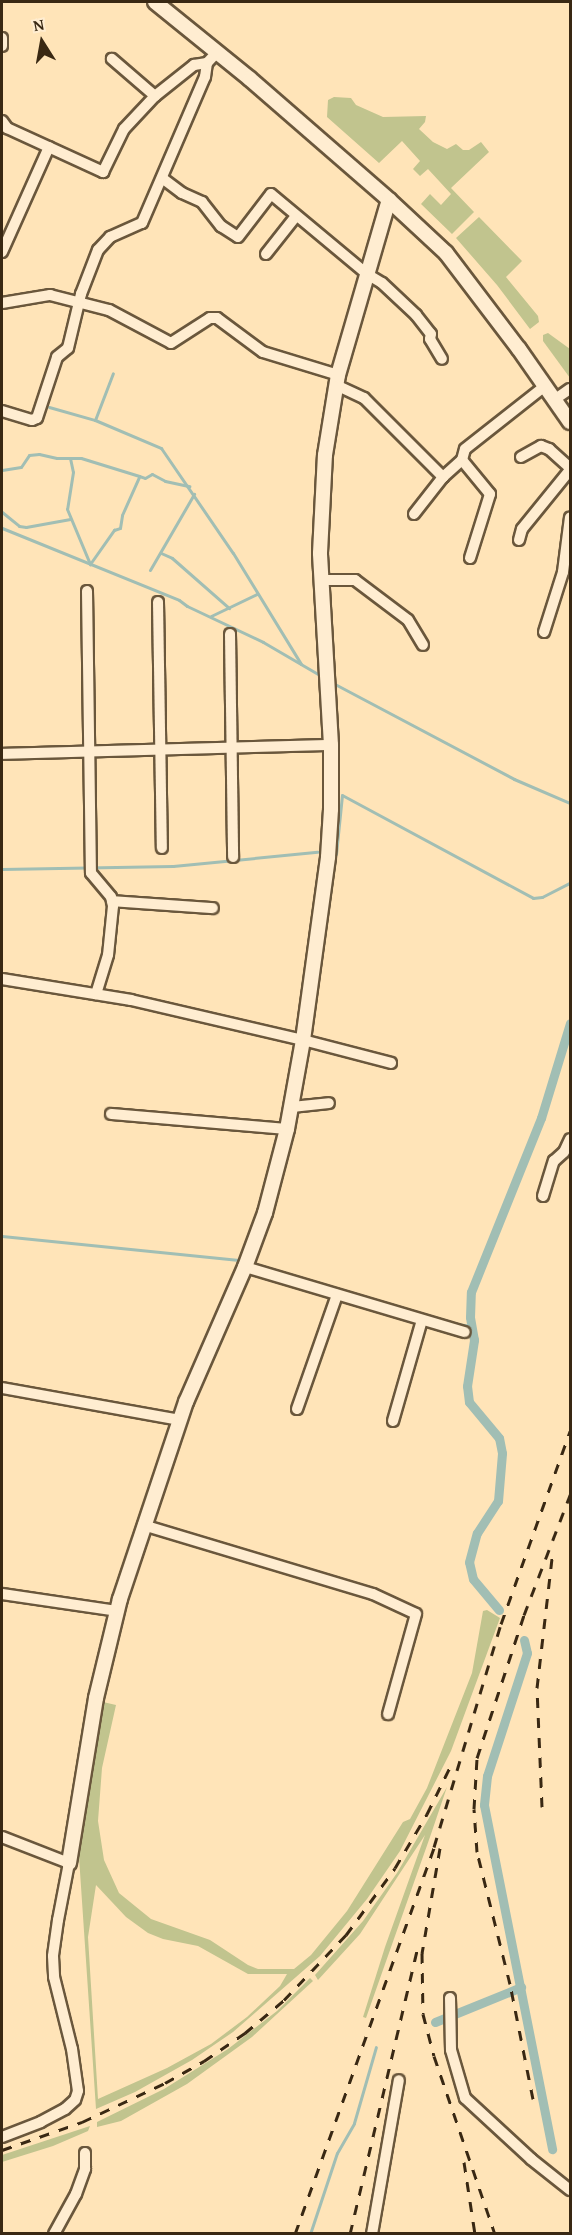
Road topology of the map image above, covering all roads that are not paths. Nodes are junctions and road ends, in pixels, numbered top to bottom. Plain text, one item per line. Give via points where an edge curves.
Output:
1 (155, 2) edge
2 (2, 38) edge
3 (2, 46) edge
4 (218, 51) junction
5 (112, 59) dead end
6 (207, 63) junction
7 (155, 96) junction
8 (2, 121) edge
9 (49, 147) junction
10 (162, 178) junction
11 (389, 200) junction
12 (296, 216) junction
13 (2, 252) edge
14 (266, 254) dead end
15 (367, 274) junction
16 (80, 301) junction
17 (2, 303) edge
18 (442, 359) dead end
19 (337, 380) junction
20 (545, 386) junction
21 (570, 389) edge
22 (554, 400) junction
23 (2, 411) edge
24 (570, 422) edge
25 (521, 457) dead end
26 (462, 460) junction
27 (570, 469) edge
28 (443, 477) junction
29 (414, 514) dead end
30 (570, 517) edge
31 (519, 540) dead end
32 (470, 558) dead end
33 (322, 580) junction
34 (87, 591) dead end
35 (158, 602) dead end
36 (544, 632) dead end
37 (230, 634) dead end
38 (423, 645) dead end
39 (331, 745) junction
40 (232, 747) junction
41 (161, 749) junction
42 (89, 751) junction
43 (2, 754) edge
44 (162, 848) dead end
45 (233, 857) dead end
46 (112, 901) junction
47 (213, 908) dead end
48 (2, 980) edge
49 (96, 994) junction
50 (303, 1040) junction
51 (391, 1063) dead end
52 (329, 1103) dead end
53 (292, 1107) junction
54 (111, 1114) dead end
55 (287, 1130) junction
56 (570, 1139) edge
57 (543, 1196) dead end
58 (245, 1267) junction
59 (338, 1295) junction
60 (422, 1320) junction
61 (465, 1332) dead end
62 (2, 1388) edge
63 (297, 1409) dead end
64 (179, 1420) junction
65 (393, 1420) dead end
66 (143, 1525) junction
67 (2, 1594) edge
68 (117, 1611) junction
69 (388, 1714) dead end
70 (2, 1837) edge
71 (69, 1863) junction
72 (450, 1998) dead end
73 (399, 2080) dead end
74 (2, 2137) edge
75 (85, 2153) dead end
76 (570, 2190) edge
77 (54, 2234) edge
78 (372, 2234) edge

1 - 4 street
2 - 3 street
4 - 6 street
4 - 11 street
5 - 7 street
6 - 7 street via 194,66
6 - 10 street via 205,77
7 - 9 street via 124,129 103,172
8 - 9 street via 8,128
9 - 13 street
10 - 12 street via 202,202 221,226 238,237 272,194
10 - 16 street via 142,223 110,237 98,250
11 - 15 street
11 - 20 street via 446,253
12 - 14 street
12 - 15 street
15 - 18 street via 416,315 431,334
15 - 19 street
16 - 17 street via 50,294
16 - 19 street via 108,310 171,343 210,318 217,318 262,352
16 - 23 street via 68,348 57,357 37,418
19 - 28 street via 364,398
19 - 33 street via 322,483
20 - 22 street
20 - 26 street via 465,449
21 - 22 street
22 - 24 street
25 - 27 street via 541,446
26 - 28 street
26 - 32 street via 490,494
27 - 31 street via 522,529
28 - 29 street
30 - 36 street via 563,572
33 - 38 street via 355,580 408,620
33 - 39 street
34 - 42 street
35 - 41 street
37 - 40 street
39 - 40 street
39 - 50 street via 328,857
40 - 41 street
40 - 45 street
41 - 42 street
41 - 44 street
42 - 43 street
42 - 46 street via 91,873
46 - 47 street
46 - 49 street via 108,955
48 - 49 street
49 - 50 street
50 - 51 street
50 - 53 street
52 - 53 street
53 - 55 street
54 - 55 street
55 - 58 street via 265,1213
56 - 57 street via 554,1161
58 - 59 street
58 - 64 street
59 - 60 street
59 - 63 street
60 - 61 street
60 - 65 street
62 - 64 street
64 - 66 street
66 - 68 street
66 - 69 street via 373,1594 416,1614
67 - 68 street
68 - 71 street via 96,1698
70 - 71 street
71 - 74 street via 57,1920 53,1966 78,2091 65,2109
72 - 76 street via 455,2070 465,2098
73 - 78 street
75 - 77 street via 85,2169 76,2194

